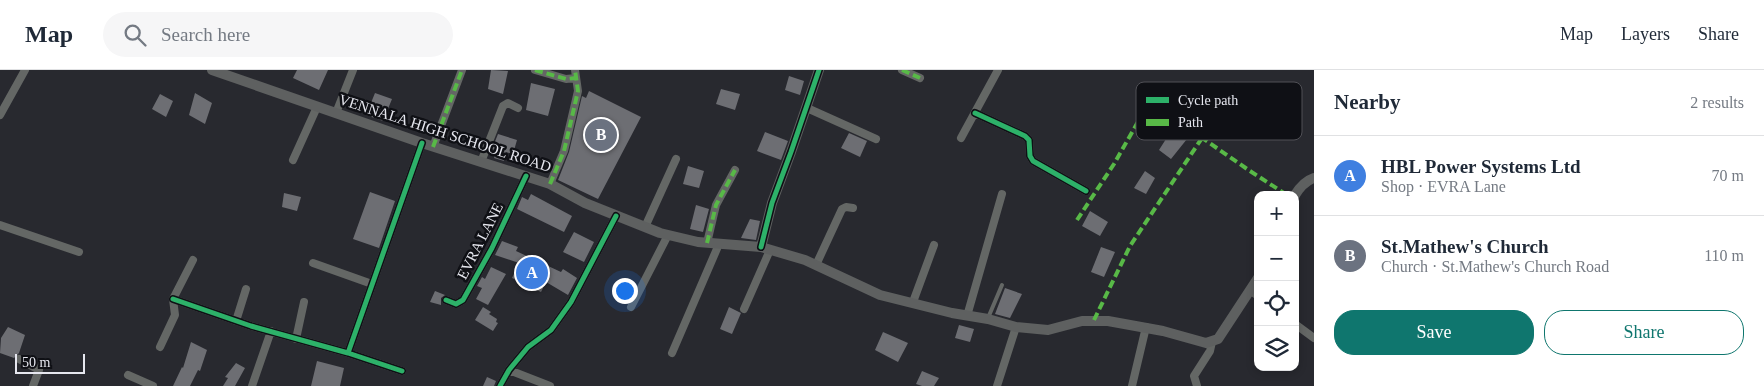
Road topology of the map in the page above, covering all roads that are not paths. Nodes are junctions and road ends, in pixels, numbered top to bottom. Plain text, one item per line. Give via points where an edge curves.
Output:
1 (25, 70) edge
2 (353, 70) edge
3 (462, 70) edge
4 (535, 70) edge
5 (819, 70) edge
6 (902, 70) edge
7 (998, 70) edge
8 (218, 71) edge
9 (576, 74) edge
10 (920, 78) dead end
11 (318, 107) junction
12 (518, 108) dead end
13 (807, 108) junction
14 (336, 113) junction
15 (975, 113) junction
16 (0, 115) edge
17 (961, 138) dead end
18 (876, 139) dead end
19 (422, 143) junction
20 (432, 147) junction
21 (676, 159) dead end
22 (294, 160) dead end
23 (481, 162) junction
24 (735, 170) dead end
25 (526, 176) junction
26 (1314, 178) edge
27 (550, 184) junction
28 (1086, 191) dead end
29 (1297, 191) edge
30 (1002, 194) dead end
31 (853, 208) dead end
32 (616, 216) junction
33 (0, 225) edge
34 (645, 227) junction
35 (668, 235) junction
36 (706, 243) junction
37 (719, 244) junction
38 (934, 245) dead end
39 (766, 249) junction
40 (79, 252) dead end
41 (193, 260) dead end
42 (314, 263) dead end
43 (816, 265) junction
44 (372, 284) junction
45 (1002, 285) dead end
46 (246, 288) dead end
47 (1254, 293) edge
48 (173, 299) junction
49 (446, 300) dead end
50 (304, 302) dead end
51 (913, 302) junction
52 (631, 307) dead end
53 (744, 310) dead end
54 (967, 316) junction
55 (988, 319) junction
56 (236, 321) junction
57 (1298, 326) edge
58 (1146, 327) junction
59 (1016, 328) junction
60 (271, 332) junction
61 (1314, 338) edge
62 (296, 339) junction
63 (1212, 342) junction
64 (160, 347) dead end
65 (348, 353) junction
66 (672, 353) dead end
67 (19, 359) dead end
68 (509, 370) junction
69 (402, 372) dead end
70 (128, 375) dead end
71 (33, 386) edge
72 (153, 386) edge
73 (252, 386) edge
74 (500, 386) edge
75 (550, 386) edge
76 (997, 386) edge
77 (1132, 386) edge
78 (1198, 386) edge

1 - 16 street
2 - 14 street
3 - 20 street
4 - 9 street via 566,79
5 - 13 main road
6 - 10 street
7 - 15 street
8 - 11 main road, VENNALA HIGH SCHOOL ROAD
9 - 27 street via 578,91 564,151
11 - 14 main road, VENNALA HIGH SCHOOL ROAD
11 - 22 street
12 - 23 street via 508,103 502,106
13 - 18 street
13 - 39 main road via 772,203
14 - 19 main road, VENNALA HIGH SCHOOL ROAD
15 - 17 street
15 - 28 street via 1025,136 1029,140 1033,161
19 - 20 main road, VENNALA HIGH SCHOOL ROAD
19 - 44 street
20 - 23 main road, VENNALA HIGH SCHOOL ROAD
21 - 34 street
23 - 25 main road, VENNALA HIGH SCHOOL ROAD
24 - 36 street via 716,205
25 - 27 main road, VENNALA HIGH SCHOOL ROAD
25 - 49 street, EVRA LANE via 463,300 456,304
26 - 29 main road
27 - 32 main road, VENNALA HIGH SCHOOL ROAD
30 - 54 street
31 - 43 street via 846,206 842,209
32 - 34 main road, VENNALA HIGH SCHOOL ROAD
32 - 68 street via 572,302 551,330 528,347
33 - 40 street
34 - 35 main road, VENNALA HIGH SCHOOL ROAD
35 - 36 main road, VENNALA HIGH SCHOOL ROAD
35 - 52 street
36 - 37 main road, VENNALA HIGH SCHOOL ROAD
37 - 39 main road, VENNALA HIGH SCHOOL ROAD
37 - 66 street
38 - 51 street
39 - 43 main road, VENNALA HIGH SCHOOL ROAD
39 - 53 street
41 - 48 street
42 - 44 street
43 - 51 main road, VENNALA HIGH SCHOOL ROAD via 880,295
44 - 65 street
45 - 55 lane
46 - 56 street
47 - 63 main road via 1218,339
48 - 56 street
48 - 64 street via 175,315
50 - 62 street
51 - 54 main road, VENNALA HIGH SCHOOL ROAD
54 - 55 main road, VENNALA HIGH SCHOOL ROAD
55 - 59 main road, VENNALA HIGH SCHOOL ROAD
56 - 60 street
57 - 61 street
58 - 59 main road, VENNALA HIGH SCHOOL ROAD via 1094,320 1048,330
58 - 63 main road, VENNALA HIGH SCHOOL ROAD
58 - 77 street
59 - 76 street
60 - 62 street
60 - 73 street
62 - 65 street
63 - 78 street via 1194,376
65 - 69 street
67 - 71 street via 39,370
68 - 74 street
68 - 75 street
70 - 72 street

